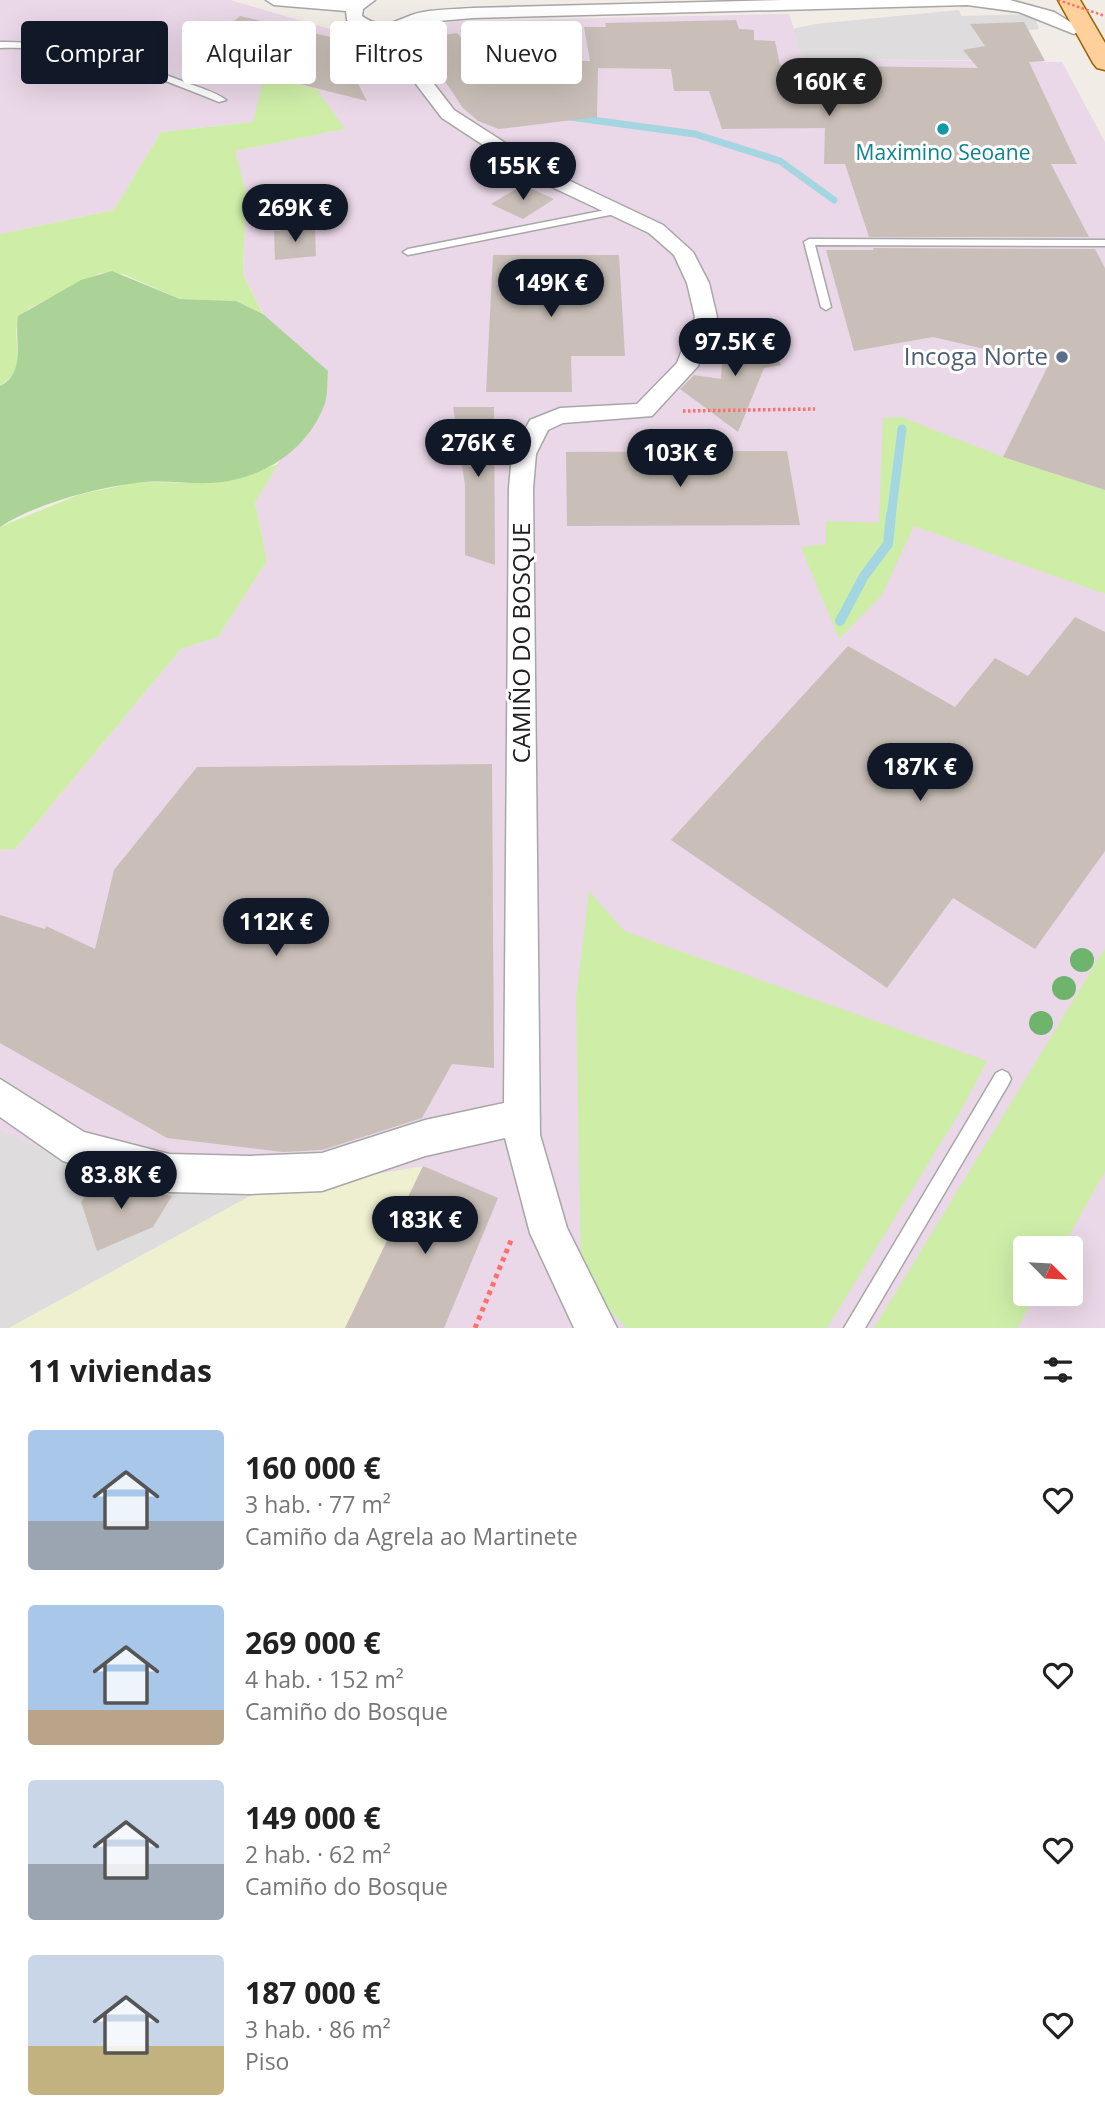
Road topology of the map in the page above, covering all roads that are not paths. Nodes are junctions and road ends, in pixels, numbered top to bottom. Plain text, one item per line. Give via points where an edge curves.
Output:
1 (274, 0) edge
2 (967, 0) edge
3 (1058, 0) edge
4 (1069, 0) edge
5 (361, 4) edge
6 (634, 4) edge
7 (420, 8) edge
8 (356, 21) edge
9 (1074, 29) junction
10 (0, 46) edge
11 (1105, 65) edge
12 (425, 84) edge
13 (222, 100) dead end
14 (621, 210) junction
15 (1105, 243) edge
16 (408, 252) dead end
17 (827, 307) dead end
18 (1002, 1080) dead end
19 (0, 1096) edge
20 (522, 1118) junction
21 (597, 1328) edge
22 (854, 1328) edge

1 - 5 street via 340,8
2 - 6 street
2 - 9 street via 1027,7
3 - 9 street
4 - 11 main road
5 - 8 street via 353,17
6 - 7 street via 473,13
9 - 11 street
10 - 13 lane via 62,49 138,68
12 - 14 street via 448,114 542,175
14 - 16 lane
14 - 20 street, CAMIÑO DO BOSQUE via 656,229 683,252 698,283 706,317 687,366 644,411 560,416 538,425 523,454
15 - 17 lane via 809,242
18 - 22 lane
19 - 20 street via 76,1148 169,1173 322,1172 425,1138
20 - 21 street, CAMIÑO DO BOSQUE via 522,1136 549,1233

